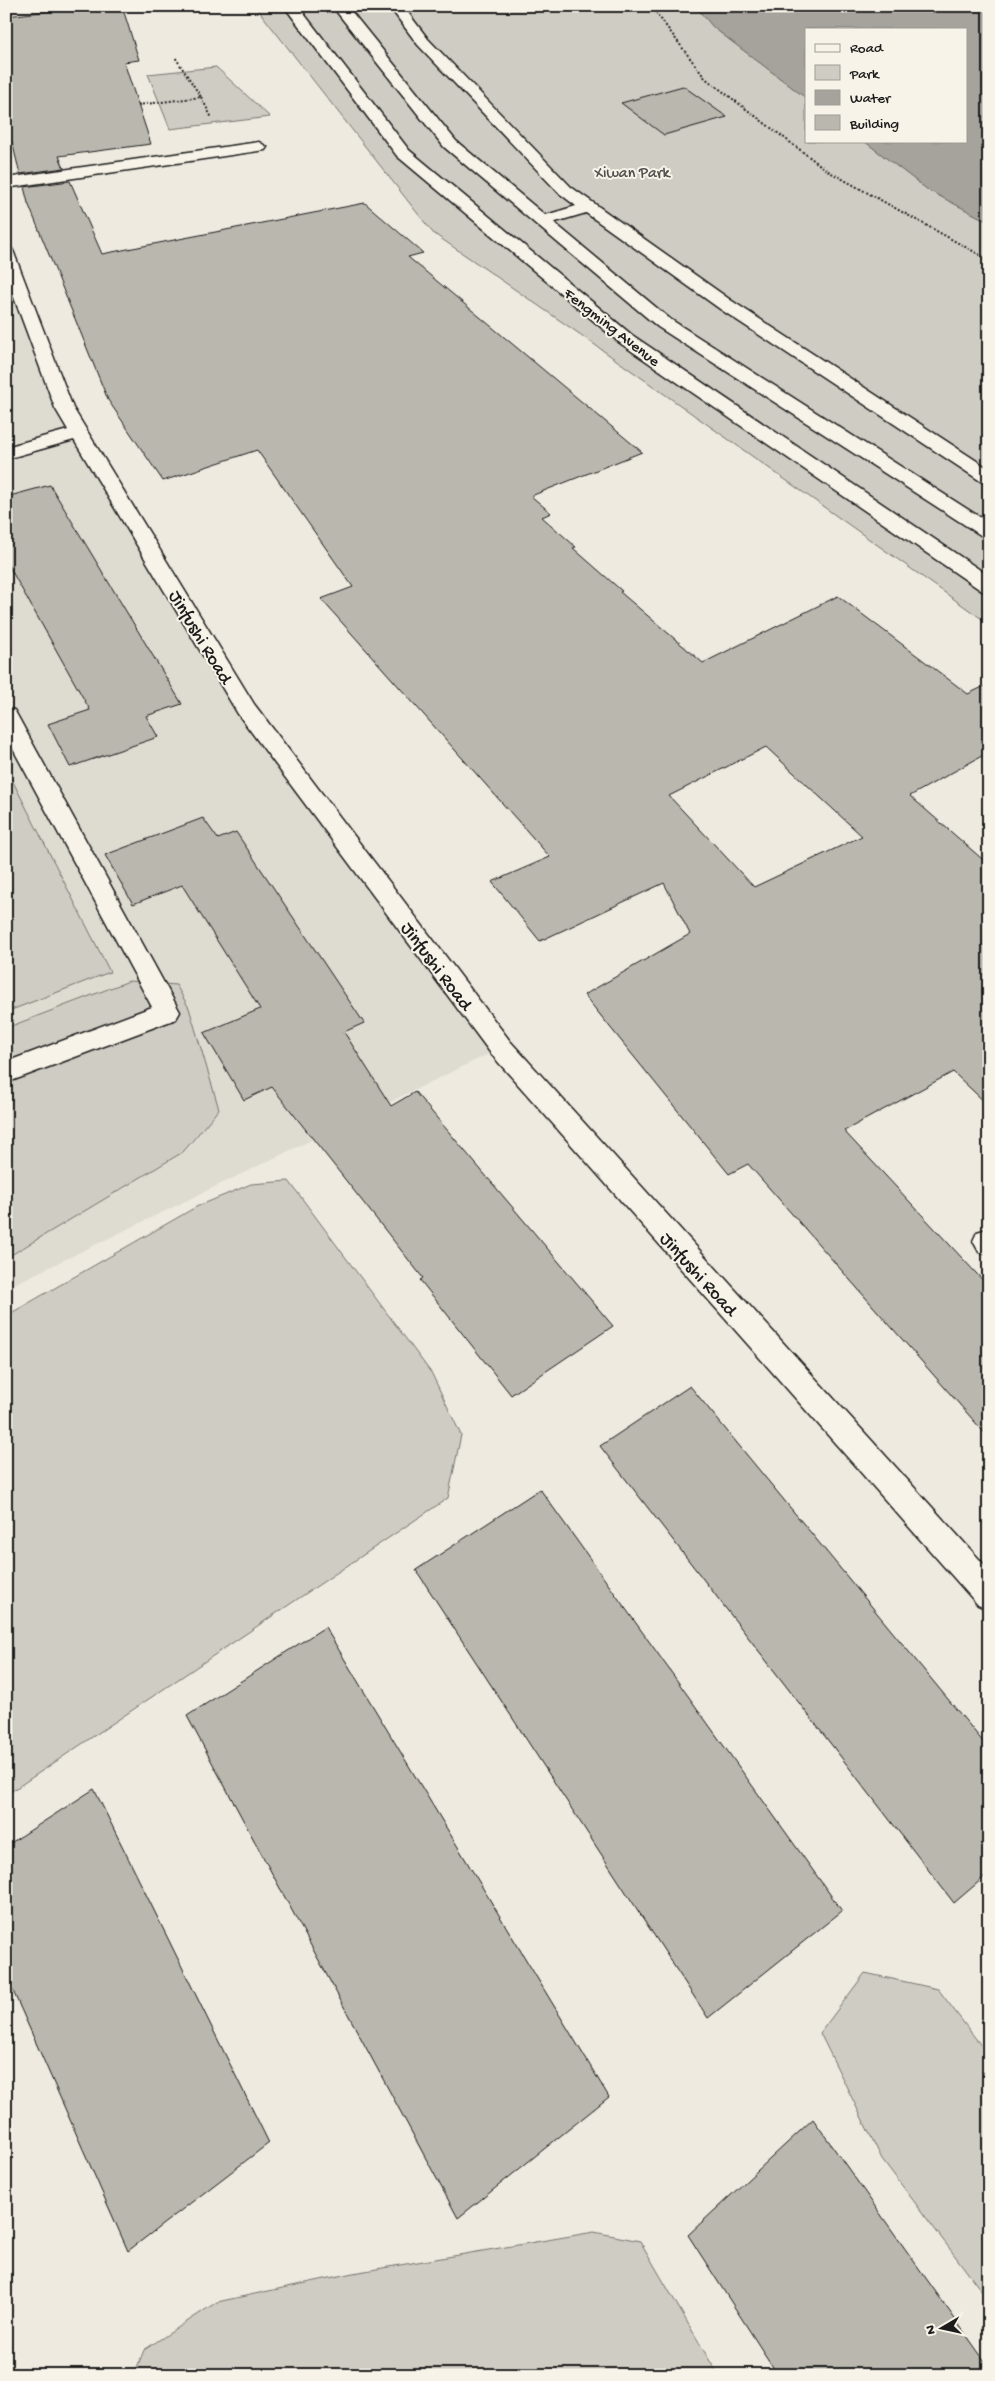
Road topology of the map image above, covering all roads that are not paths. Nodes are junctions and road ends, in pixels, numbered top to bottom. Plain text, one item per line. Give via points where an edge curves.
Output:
1 (291, 6) edge
2 (339, 6) edge
3 (396, 6) edge
4 (259, 147) dead end
5 (6, 183) edge
6 (589, 208) junction
7 (542, 221) junction
8 (6, 253) edge
9 (79, 433) junction
10 (6, 454) edge
11 (989, 478) edge
12 (989, 532) edge
13 (989, 586) edge
14 (6, 715) edge
15 (6, 1073) edge
16 (989, 1594) edge

1 - 13 street, Fengming Avenue via 403,153 618,333
2 - 7 street, Fengming Avenue via 450,144
3 - 6 street via 423,42 565,190
4 - 5 street
6 - 7 street
6 - 11 street via 726,305
7 - 12 street, Fengming Avenue via 664,323
8 - 9 street, Jinfushi Road via 64,408
9 - 10 street
9 - 16 street, Jinfushi Road via 246,709 500,1048
14 - 15 street via 166,1012

